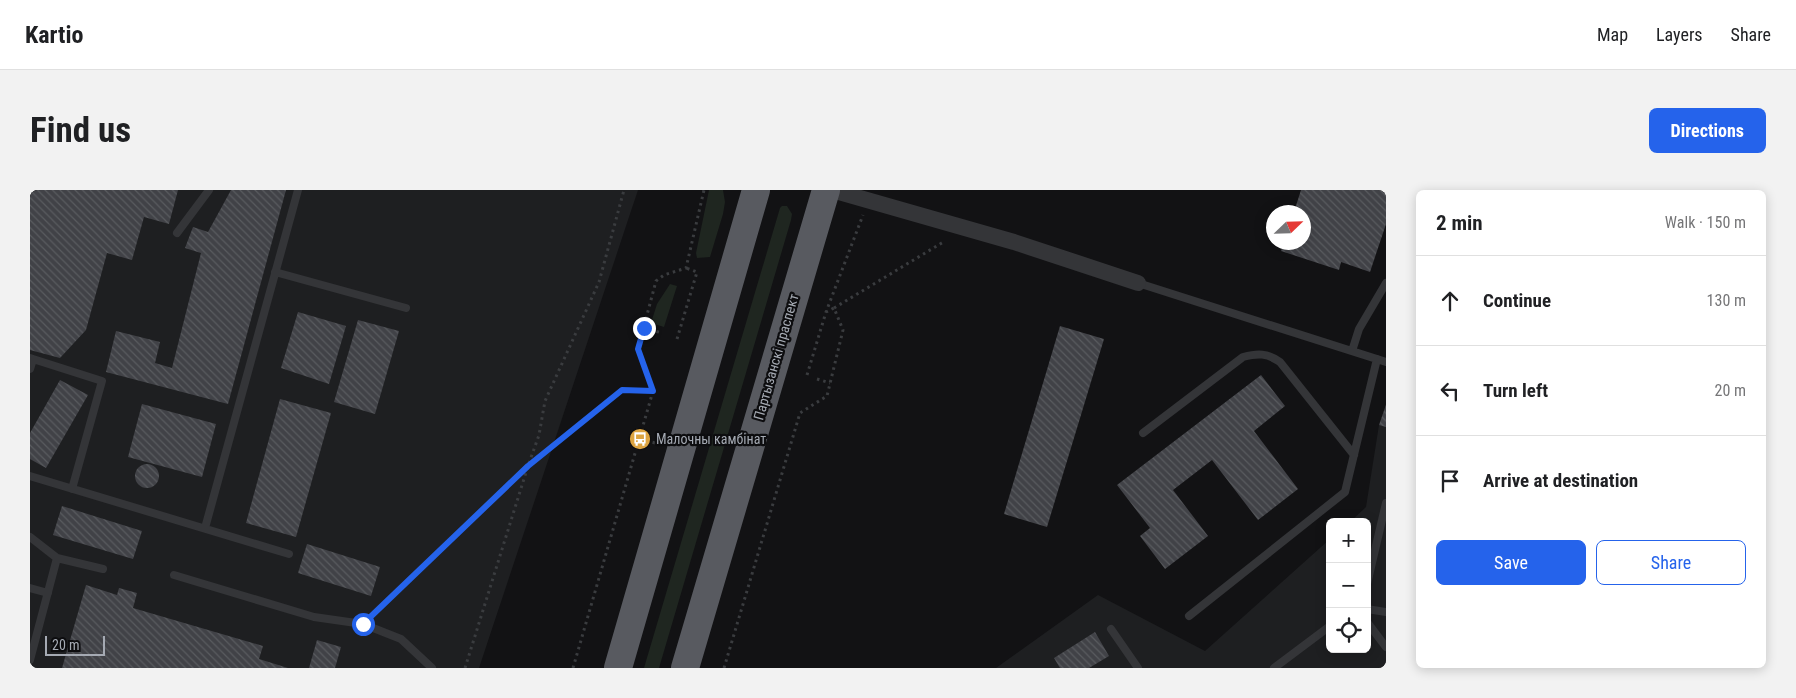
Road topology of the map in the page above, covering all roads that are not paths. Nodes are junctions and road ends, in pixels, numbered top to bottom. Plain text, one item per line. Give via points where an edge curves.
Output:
1 (209, 190) edge
2 (298, 190) edge
3 (756, 190) edge
4 (826, 190) edge
5 (832, 190) edge
6 (177, 233) dead end
7 (275, 272) junction
8 (1138, 282) joint
9 (1386, 283) edge
10 (406, 308) dead end
11 (1352, 351) junction
12 (32, 359) edge
13 (1377, 359) junction
14 (1386, 362) edge
15 (30, 370) edge
16 (1143, 433) dead end
17 (1354, 455) junction
18 (30, 476) edge
19 (72, 489) junction
20 (1386, 503) edge
21 (205, 528) junction
22 (30, 537) edge
23 (289, 554) dead end
24 (57, 558) junction
25 (1371, 567) edge
26 (103, 569) dead end
27 (174, 575) dead end
28 (30, 588) edge
29 (48, 593) junction
30 (1371, 610) edge
31 (1386, 612) edge
32 (1189, 616) dead end
33 (1371, 627) edge
34 (1111, 628) dead end
35 (1326, 629) edge
36 (34, 632) edge
37 (1386, 646) edge
38 (30, 660) edge
39 (432, 668) edge
40 (618, 668) edge
41 (685, 668) edge
42 (1138, 668) edge
43 (1274, 668) edge

1 - 6 lane
2 - 7 lane
3 - 40 highway
4 - 41 highway, Партызанскі праспект
5 - 8 street via 1014,242
7 - 10 lane
7 - 21 lane
8 - 11 lane
9 - 11 lane via 1359,329
11 - 13 lane
12 - 15 lane
12 - 19 lane via 102,381
13 - 14 lane
13 - 17 lane
16 - 17 lane via 1243,357 1256,354 1270,356 1280,362
17 - 32 lane via 1345,492
18 - 19 lane
19 - 21 lane
20 - 25 lane
21 - 23 lane
22 - 24 lane
24 - 26 lane
24 - 29 lane
27 - 39 lane via 314,618 363,624 401,640
28 - 29 lane
29 - 36 lane
30 - 31 lane
33 - 37 lane
34 - 42 lane
35 - 43 lane
36 - 38 lane

